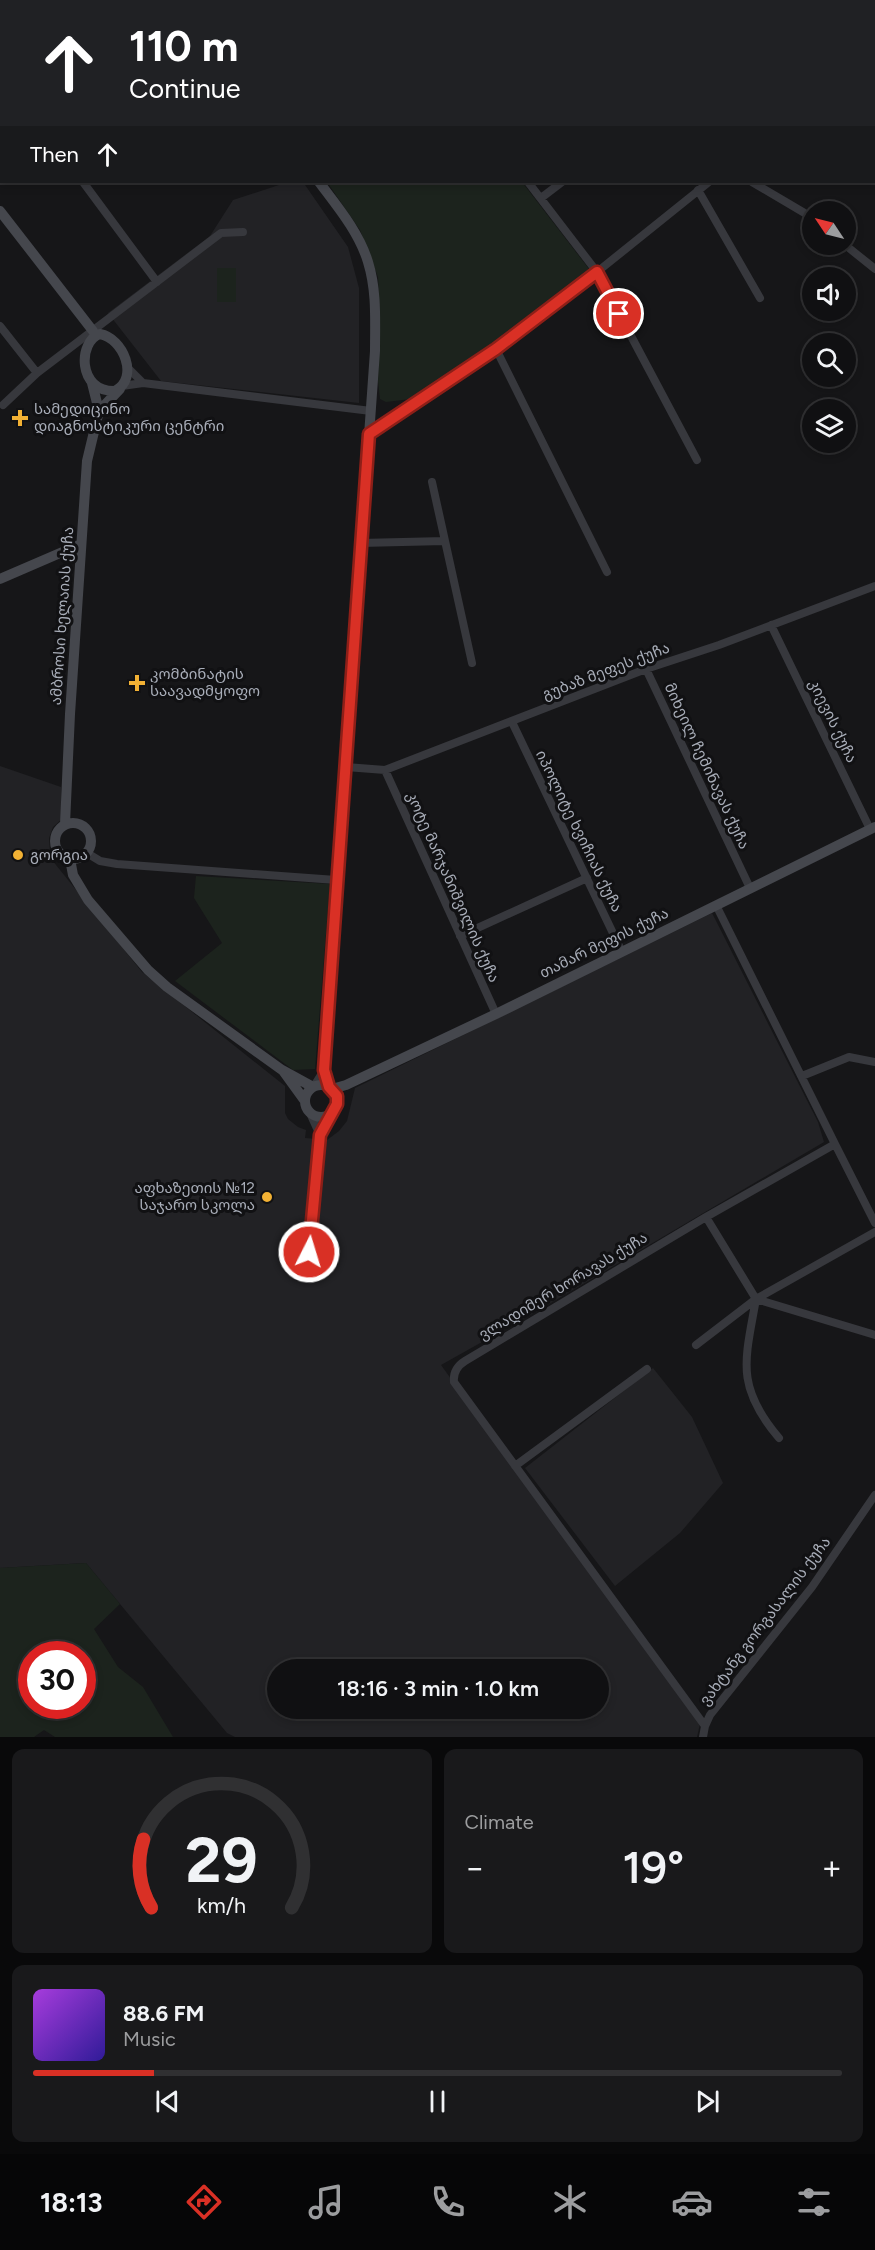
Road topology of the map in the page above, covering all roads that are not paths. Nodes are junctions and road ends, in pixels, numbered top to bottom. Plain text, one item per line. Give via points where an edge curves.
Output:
1 (84, 183) edge
2 (320, 183) edge
3 (529, 183) edge
4 (561, 183) edge
5 (708, 183) edge
6 (754, 183) edge
7 (698, 190) junction
8 (541, 198) junction
9 (0, 211) edge
10 (802, 212) edge
11 (243, 232) dead end
12 (856, 254) edge
13 (875, 269) edge
14 (597, 272) junction
15 (156, 282) junction
16 (760, 298) dead end
17 (0, 326) edge
18 (93, 331) junction
19 (108, 337) junction
20 (88, 345) junction
21 (496, 349) junction
22 (127, 367) junction
23 (37, 373) junction
24 (92, 383) junction
25 (142, 383) junction
26 (122, 387) junction
27 (3, 405) dead end
28 (99, 411) junction
29 (371, 411) junction
30 (369, 434) junction
31 (697, 459) dead end
32 (432, 482) dead end
33 (445, 541) junction
34 (360, 543) junction
35 (81, 544) junction
36 (607, 572) dead end
37 (0, 579) edge
38 (875, 586) edge
39 (771, 625) junction
40 (472, 663) dead end
41 (646, 669) junction
42 (512, 722) junction
43 (346, 767) junction
44 (386, 770) junction
45 (65, 824) junction
46 (873, 828) edge
47 (87, 853) junction
48 (70, 859) junction
49 (587, 878) junction
50 (336, 880) junction
51 (750, 888) junction
52 (716, 905) junction
53 (460, 936) junction
54 (622, 952) junction
55 (496, 1014) junction
56 (875, 1062) edge
57 (282, 1070) junction
58 (324, 1070) junction
59 (802, 1076) junction
60 (346, 1085) junction
61 (313, 1087) junction
62 (330, 1088) junction
63 (305, 1101) junction
64 (337, 1104) junction
65 (310, 1113) junction
66 (330, 1115) junction
67 (320, 1135) junction
68 (835, 1144) junction
69 (706, 1217) junction
70 (875, 1223) edge
71 (875, 1232) edge
72 (309, 1252) dead end
73 (756, 1299) junction
74 (875, 1335) edge
75 (696, 1345) dead end
76 (647, 1369) dead end
77 (779, 1438) dead end
78 (515, 1466) junction
79 (875, 1495) edge
80 (705, 1725) junction
81 (703, 1737) edge

1 - 15 street
2 - 29 street via 352,228 368,261 375,298
3 - 8 street
4 - 8 street
5 - 7 street
6 - 10 street
7 - 14 street
7 - 16 street
8 - 14 street
9 - 18 street
11 - 15 street via 220,233
12 - 13 street
14 - 21 street
14 - 31 street
15 - 18 street
17 - 23 street
18 - 19 street
18 - 20 street
18 - 23 street
19 - 20 street via 95,336
19 - 22 street via 122,353
20 - 24 street via 85,363
21 - 30 street
21 - 36 street
22 - 25 street
22 - 26 street
23 - 27 street
24 - 26 street via 108,391
24 - 28 street
25 - 26 street
25 - 29 street
26 - 28 street
28 - 35 street, ამბროსი ხელაიას ქუჩა via 87,461
29 - 30 street
30 - 34 street
32 - 33 street
33 - 34 street
33 - 40 street
34 - 43 street
35 - 37 street
35 - 45 street, ამბროსი ხელაიას ქუჩა
38 - 39 street, გუბაზ მეფეს ქუჩა
39 - 41 street, გუბაზ მეფეს ქუჩა
39 - 46 street, კიევის ქუჩა
41 - 42 street, გუბაზ მეფეს ქუჩა
41 - 51 street, მიხეილ ჩემინავას ქუჩა
42 - 44 street, გუბაზ მეფეს ქუჩა
42 - 49 street, იპოლიტე ხვიჩიას ქუჩა
43 - 44 street, გუბაზ მეფეს ქუჩა
43 - 50 street
44 - 53 street, კოტე მარჯანიშვილის ქუჩა
45 - 47 street via 77,823 87,830 91,841
45 - 48 street via 56,833 55,846
46 - 51 street, თამარ მეფის ქუჩა
47 - 48 street
47 - 50 street via 100,861 117,864
48 - 57 street via 73,875 88,900 148,970
49 - 53 street
49 - 54 street, იპოლიტე ხვიჩიას ქუჩა
50 - 58 street
51 - 52 street, თამარ მეფის ქუჩა
52 - 54 street, თამარ მეფის ქუჩა
52 - 59 street
53 - 55 street, კოტე მარჯანიშვილის ქუჩა
54 - 55 street, თამარ მეფის ქუჩა
55 - 60 street, თამარ მეფის ქუჩა
56 - 59 street via 849,1057
57 - 61 street
57 - 63 street
58 - 61 street
58 - 62 street
59 - 68 street
60 - 62 street, თამარ მეფის ქუჩა
60 - 64 street
61 - 62 street
61 - 63 street
62 - 64 street via 337,1096
63 - 65 street
64 - 66 street
65 - 66 street
65 - 67 street
66 - 67 street
67 - 72 street
68 - 69 street, ვლადიმერ ხორავას ქუჩა
68 - 70 street
69 - 73 street
69 - 78 street, ვლადიმერ ხორავას ქუჩა via 457,1368 454,1382
71 - 73 street
73 - 74 street
73 - 75 street
73 - 77 street via 746,1355 748,1386 754,1404
76 - 78 street
78 - 80 street, ვლადიმერ ხორავას ქუჩა
79 - 80 street, ვახტანგ გორგასალის ქუჩა via 812,1587
80 - 81 street, ვახტანგ გორგასალის ქუჩა

